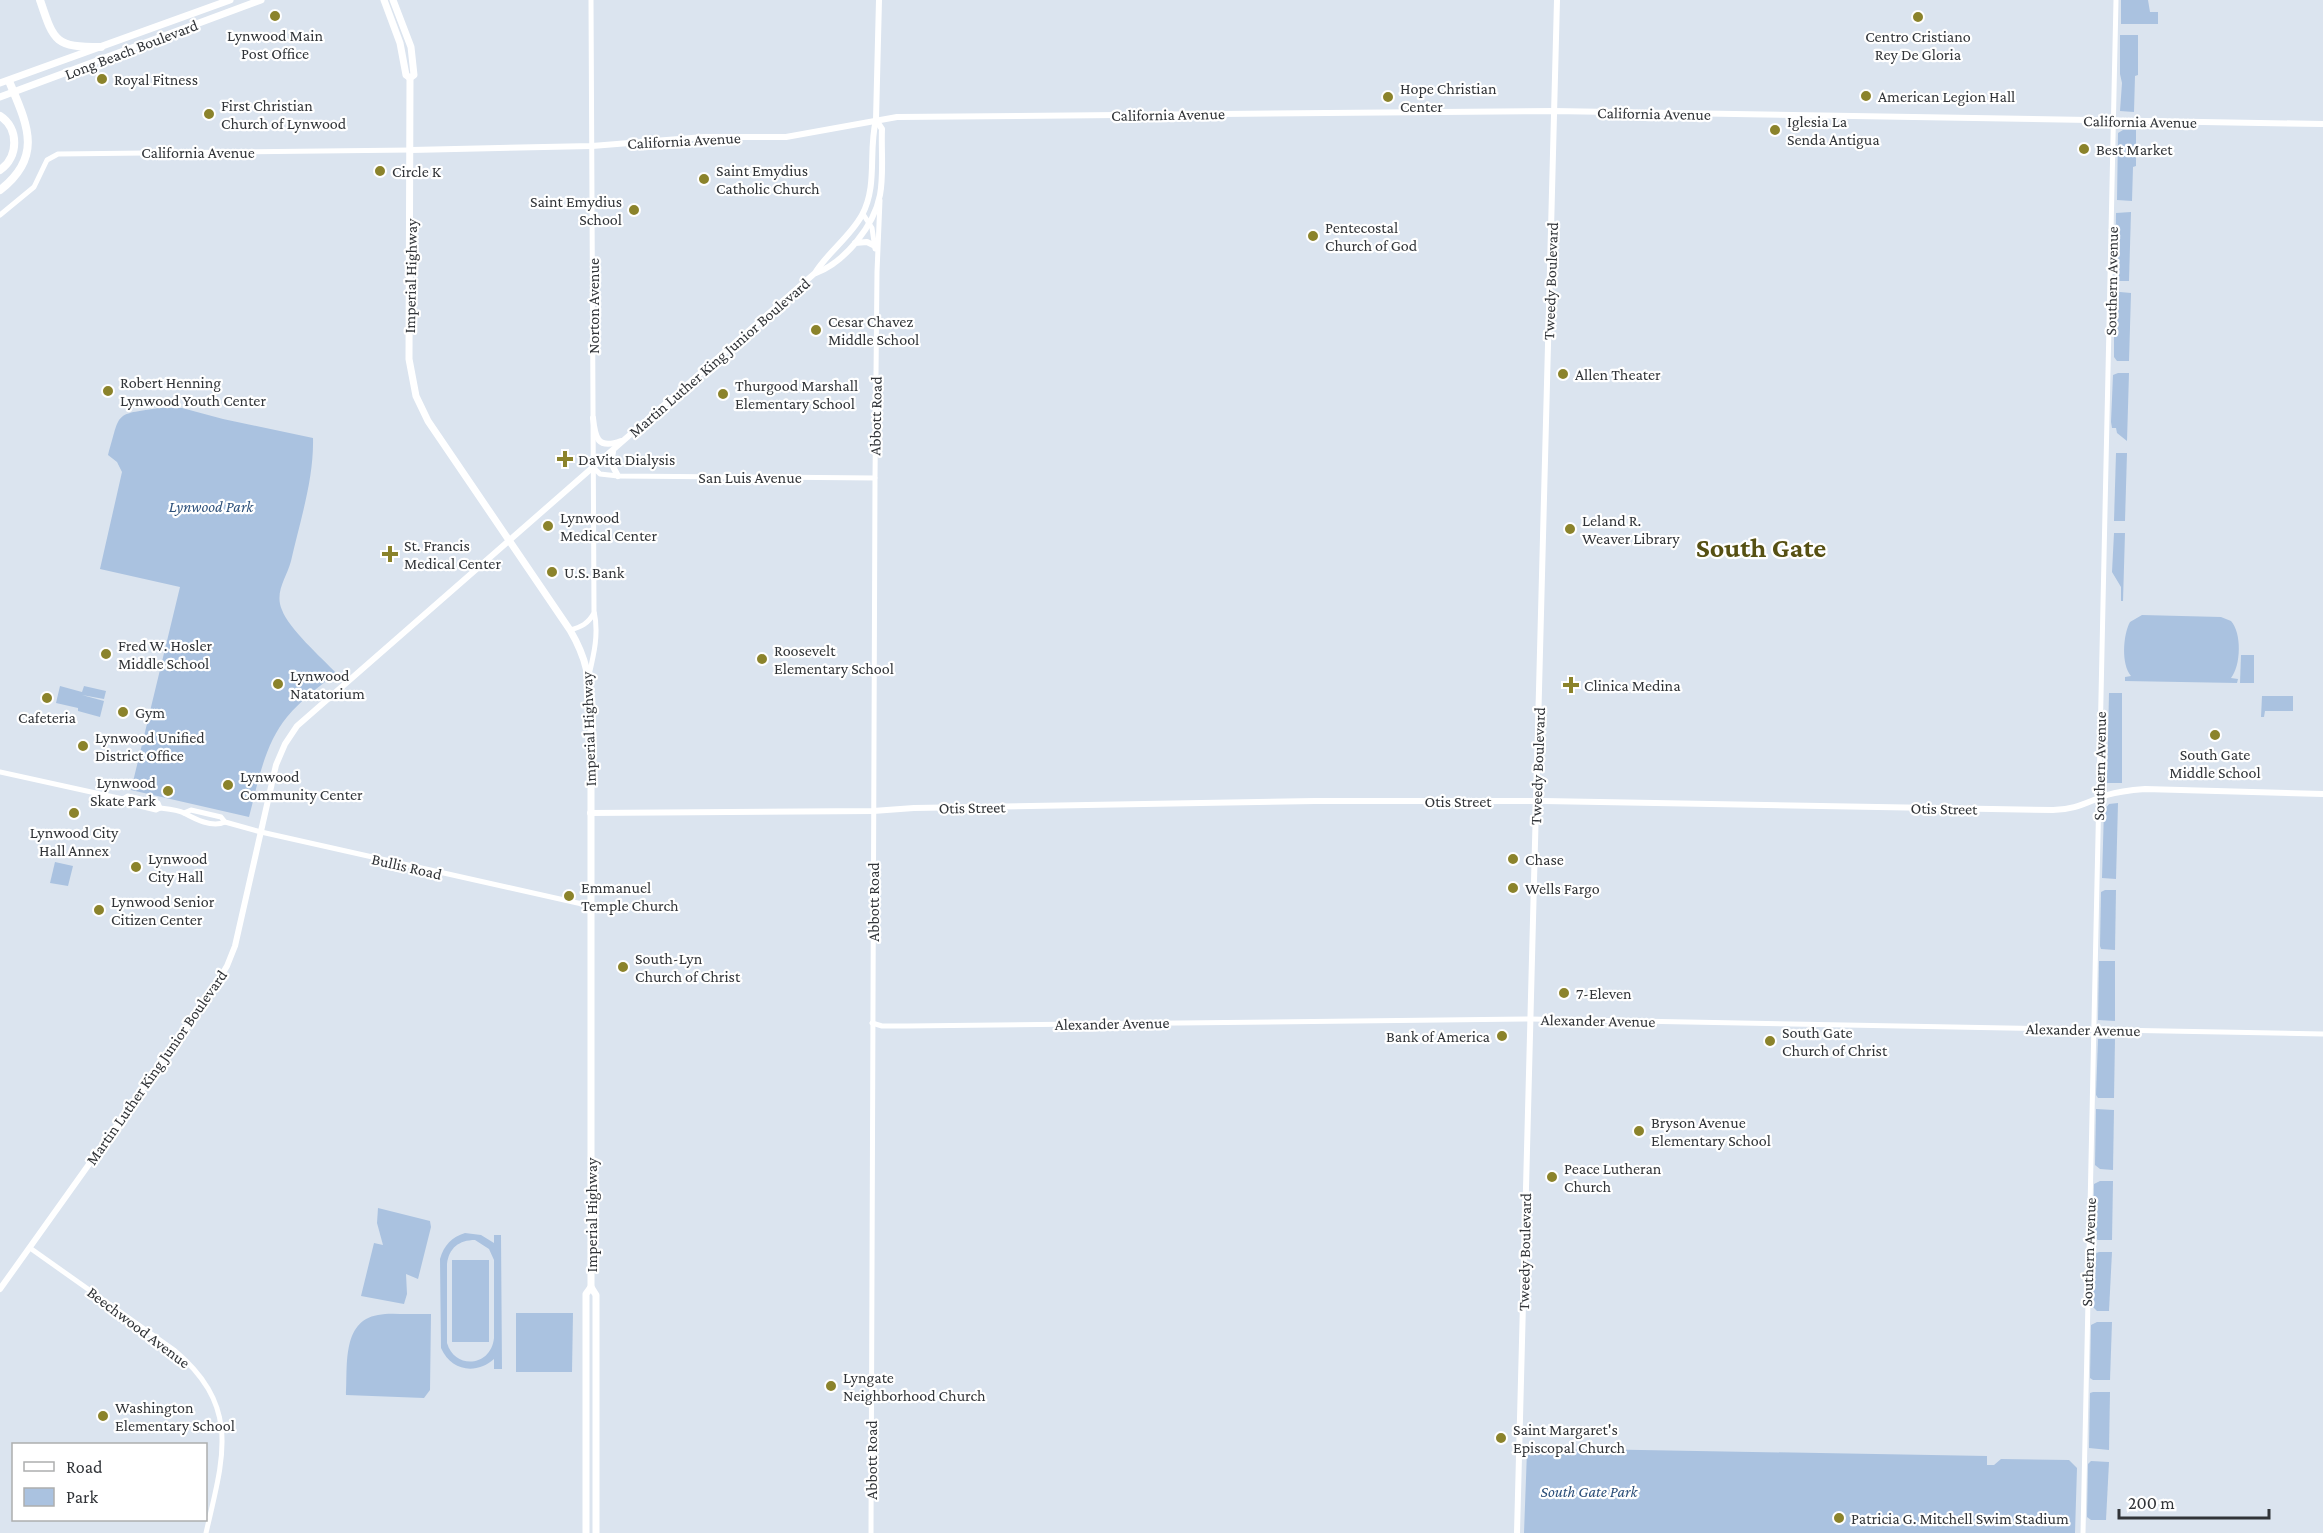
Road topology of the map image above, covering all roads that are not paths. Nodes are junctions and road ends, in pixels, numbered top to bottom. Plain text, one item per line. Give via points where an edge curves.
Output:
1 (40, 0) edge
2 (230, 0) edge
3 (261, 0) edge
4 (384, 0) edge
5 (393, 0) edge
6 (591, 0) edge
7 (879, 0) edge
8 (1557, 0) edge
9 (2116, 0) edge
10 (101, 47) junction
11 (410, 78) junction
12 (9, 81) junction
13 (0, 83) edge
14 (14, 92) junction
15 (0, 97) edge
16 (1553, 111) junction
17 (0, 116) edge
18 (876, 120) junction
19 (2114, 121) junction
20 (2323, 124) edge
21 (592, 146) junction
22 (411, 150) junction
23 (0, 170) edge
24 (0, 190) edge
25 (880, 195) junction
26 (863, 214) junction
27 (0, 215) edge
28 (870, 222) junction
29 (855, 243) junction
30 (875, 246) junction
31 (877, 272) junction
32 (815, 273) junction
33 (593, 418) junction
34 (627, 438) junction
35 (615, 448) junction
36 (592, 467) junction
37 (618, 476) junction
38 (875, 478) junction
39 (508, 540) junction
40 (594, 611) junction
41 (570, 630) junction
42 (589, 678) junction
43 (0, 772) edge
44 (2323, 794) edge
45 (2099, 799) junction
46 (1536, 801) junction
47 (873, 811) junction
48 (590, 813) junction
49 (261, 832) junction
50 (591, 906) junction
51 (1530, 1019) junction
52 (872, 1023) junction
53 (2093, 1030) junction
54 (2323, 1034) edge
55 (30, 1248) junction
56 (591, 1287) junction
57 (0, 1289) edge
58 (206, 1533) edge
59 (586, 1533) edge
60 (596, 1533) edge
61 (871, 1533) edge
62 (1517, 1533) edge
63 (2083, 1533) edge

1 - 10 highway via 51,32 60,42 73,47
2 - 10 main road, Long Beach Boulevard
3 - 14 main road, Long Beach Boulevard
4 - 11 main road, Imperial Highway
5 - 11 main road, Imperial Highway via 411,47 414,75
6 - 21 street, Norton Avenue
7 - 18 main road, Martin Luther King Junior Boulevard
8 - 16 main road, Tweedy Boulevard
9 - 19 street, Southern Avenue
10 - 12 main road, Long Beach Boulevard
11 - 22 main road, Imperial Highway
12 - 13 main road, Long Beach Boulevard
12 - 14 highway
14 - 15 main road, Long Beach Boulevard
14 - 24 highway via 29,143 20,170
16 - 18 main road, California Avenue
16 - 19 main road, California Avenue
16 - 46 main road, Tweedy Boulevard
17 - 23 highway via 12,131 15,146 13,156
18 - 21 main road, California Avenue via 786,137 695,137
18 - 25 main road, Martin Luther King Junior Boulevard via 882,129
18 - 26 main road, Martin Luther King Junior Boulevard via 872,181
19 - 20 main road, California Avenue
19 - 45 street, Southern Avenue
21 - 22 main road, California Avenue
21 - 33 street, Norton Avenue
22 - 27 street, California Avenue via 66,153 47,160 33,187
22 - 39 main road, Imperial Highway via 412,385 428,421
25 - 28 main road, Martin Luther King Junior Boulevard
25 - 31 street, Abbott Road
26 - 28 street, Abbott Road
26 - 32 main road, Martin Luther King Junior Boulevard
28 - 29 main road, Martin Luther King Junior Boulevard
28 - 30 street, Abbott Road
29 - 30 main road
29 - 32 main road, Martin Luther King Junior Boulevard via 826,269
30 - 31 street, Abbott Road
31 - 38 street, Abbott Road
32 - 34 main road, Martin Luther King Junior Boulevard
33 - 34 main road via 595,433 602,443
33 - 36 street, Norton Avenue
34 - 35 main road, Martin Luther King Junior Boulevard
35 - 36 main road, Martin Luther King Junior Boulevard
35 - 37 main road via 611,463
36 - 37 street, San Luis Avenue via 600,474
36 - 39 main road, Martin Luther King Junior Boulevard
36 - 40 street, Norton Avenue
37 - 38 street, San Luis Avenue
38 - 47 street, Abbott Road
39 - 41 main road, Imperial Highway
39 - 49 main road, Martin Luther King Junior Boulevard via 297,726 276,765
40 - 41 street via 584,625
40 - 42 street, Norton Avenue via 595,650
41 - 42 main road, Imperial Highway via 582,651
42 - 48 main road, Imperial Highway
43 - 49 street, Bullis Road via 123,799 128,796 184,813 191,810
44 - 45 main road, Otis Street via 2145,789 2121,791
45 - 46 main road, Otis Street via 2053,810
45 - 53 street, Southern Avenue
46 - 47 main road, Otis Street via 1315,801
46 - 51 main road, Tweedy Boulevard
47 - 48 main road, Otis Street
47 - 52 street, Abbott Road
48 - 50 main road, Imperial Highway
49 - 50 street, Bullis Road
49 - 55 main road, Martin Luther King Junior Boulevard via 235,946 220,980
50 - 56 main road, Imperial Highway
51 - 52 street, Alexander Avenue via 882,1026
51 - 53 street, Alexander Avenue
51 - 62 main road, Tweedy Boulevard
52 - 61 street, Abbott Road
53 - 54 street, Alexander Avenue
53 - 63 street, Southern Avenue
55 - 57 main road, Martin Luther King Junior Boulevard
55 - 58 street, Beechwood Avenue via 174,1350 207,1384 221,1420 223,1450
56 - 59 main road, Imperial Highway via 585,1294
56 - 60 main road, Imperial Highway via 596,1295

